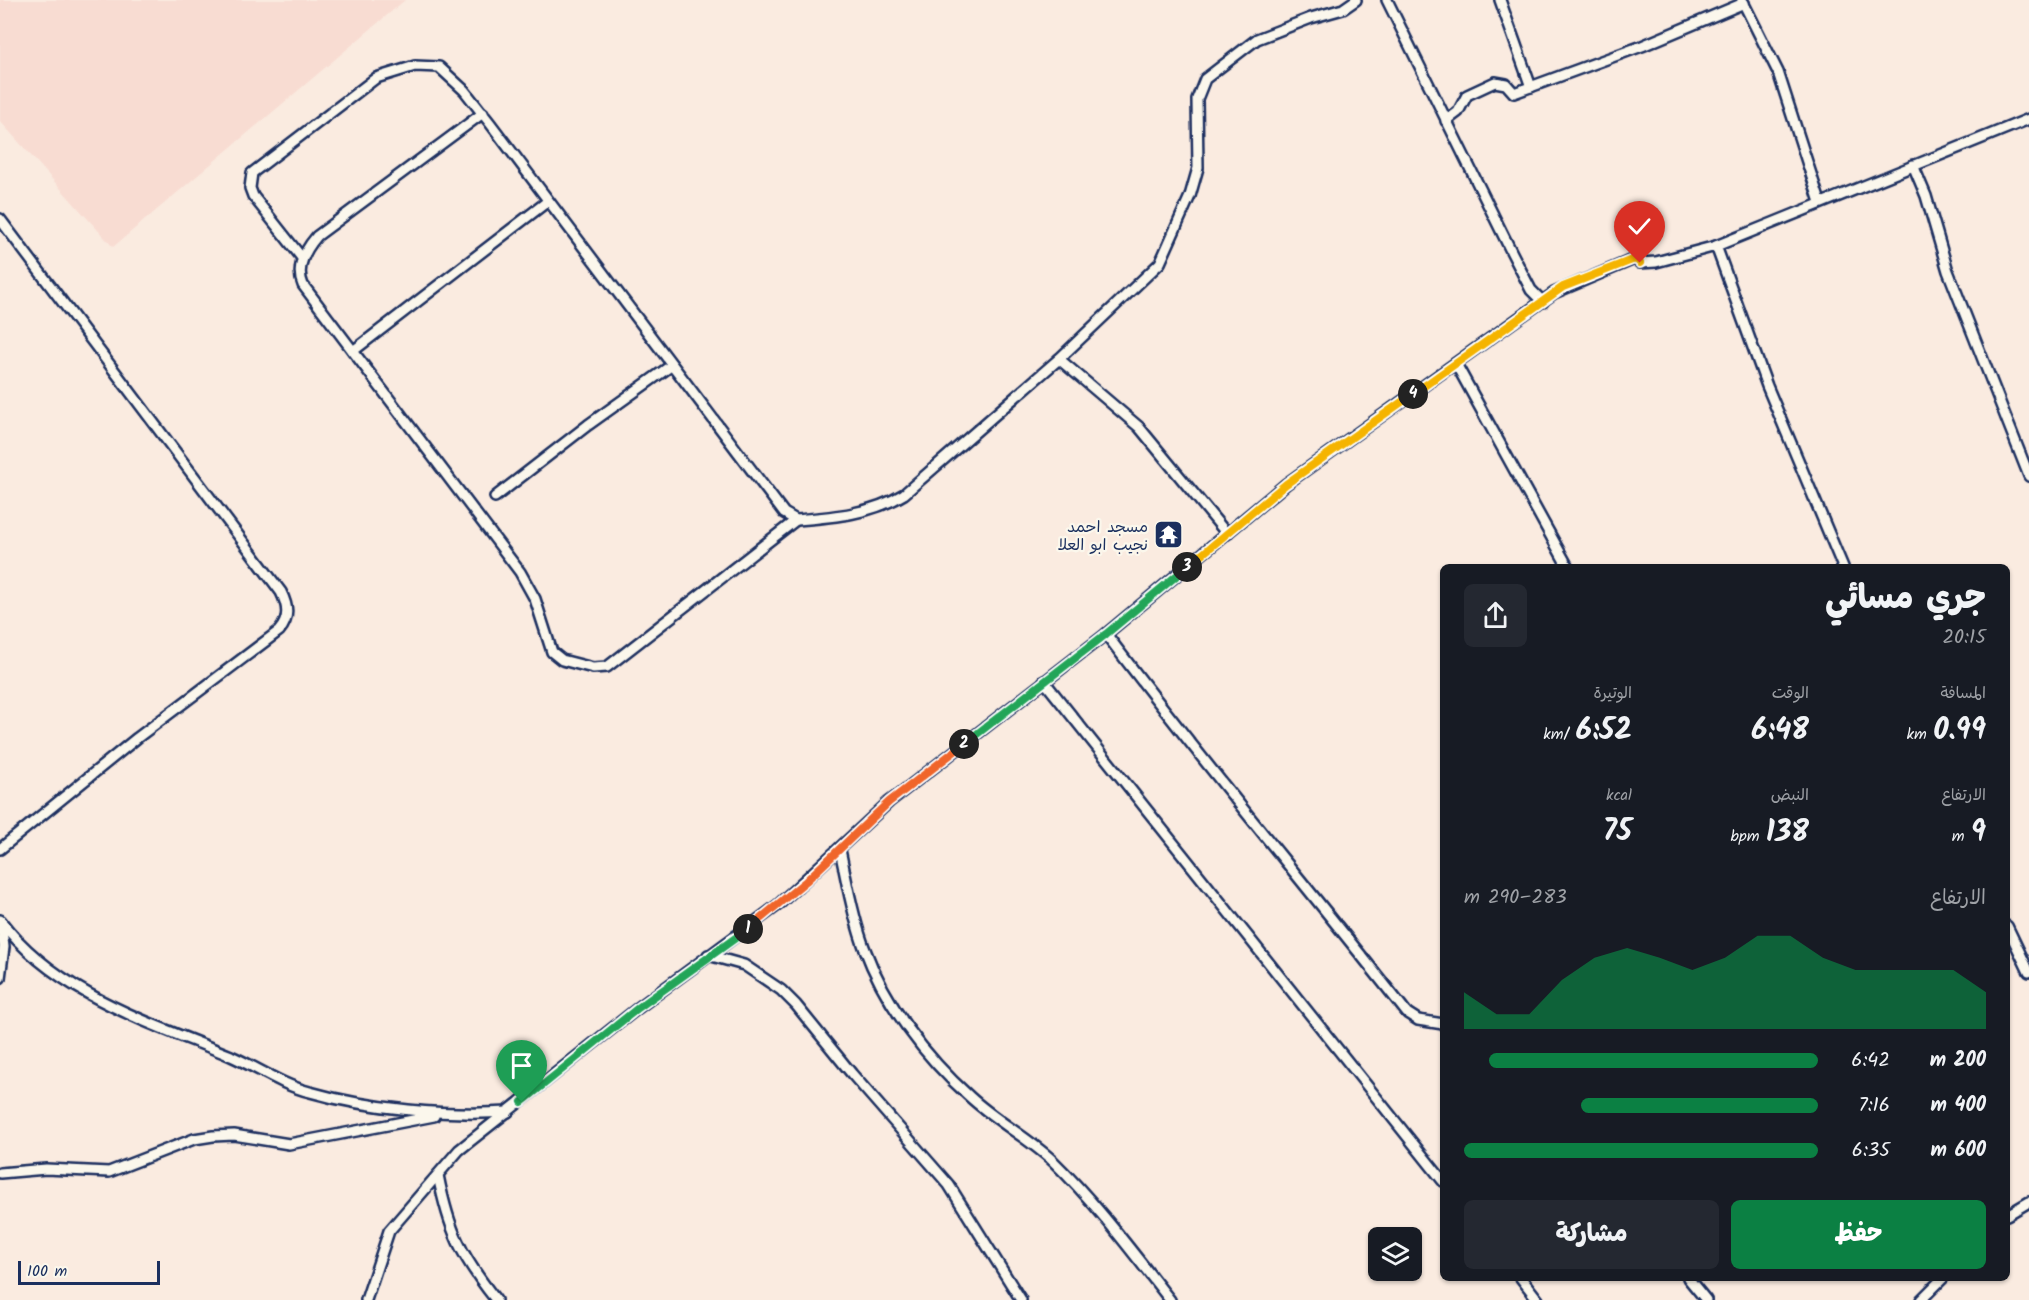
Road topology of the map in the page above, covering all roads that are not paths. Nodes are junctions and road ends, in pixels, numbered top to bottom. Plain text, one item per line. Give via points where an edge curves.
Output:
1 (1356, 0) edge
2 (1387, 0) edge
3 (1500, 0) edge
4 (1743, 2) edge
5 (1531, 87) junction
6 (483, 113) junction
7 (2029, 119) edge
8 (1446, 121) junction
9 (1913, 165) junction
10 (548, 201) junction
11 (1820, 202) junction
12 (0, 219) edge
13 (1716, 246) junction
14 (302, 258) junction
15 (1544, 302) junction
16 (353, 351) junction
17 (1059, 359) junction
18 (1456, 364) junction
19 (672, 365) junction
20 (2029, 476) edge
21 (495, 497) dead end
22 (796, 520) junction
23 (1227, 534) junction
24 (1566, 564) edge
25 (1842, 564) edge
26 (1106, 634) junction
27 (1044, 681) junction
28 (0, 849) edge
29 (840, 850) junction
30 (0, 920) edge
31 (2010, 932) edge
32 (708, 955) junction
33 (2029, 972) edge
34 (0, 978) edge
35 (1440, 1024) edge
36 (508, 1112) junction
37 (445, 1114) junction
38 (0, 1173) edge
39 (438, 1175) junction
40 (1440, 1177) edge
41 (2029, 1202) edge
42 (2010, 1213) edge
43 (1523, 1281) edge
44 (1690, 1281) edge
45 (1940, 1281) edge
46 (366, 1300) edge
47 (496, 1300) edge
48 (1021, 1300) edge
49 (1170, 1300) edge
50 (1539, 1300) edge
51 (1706, 1300) edge
52 (1921, 1300) edge

1 - 17 street via 1343,9 1257,39 1205,79 1197,99 1198,168 1169,247 1160,263
2 - 8 street
3 - 5 street
4 - 5 street via 1642,46
4 - 11 street via 1778,72
5 - 8 street via 1514,93 1506,84 1495,82 1467,95 1458,112
6 - 10 street
6 - 14 street via 317,236
6 - 14 street via 439,67 415,66 389,72 258,167 250,180 253,196
7 - 9 street
8 - 15 street via 1531,290
9 - 11 street
9 - 20 street via 1955,289
10 - 16 street
10 - 19 street
11 - 13 street
12 - 28 street via 281,592 288,614 279,631 137,738
13 - 15 street via 1656,262 1632,260 1563,287
13 - 25 street via 1767,386
14 - 16 street via 298,273 303,285
15 - 18 street
16 - 22 street via 520,572 535,599 552,652 562,660 593,668 607,667
17 - 22 street via 888,504 867,511
17 - 23 street via 1139,427
18 - 23 street via 1286,484
18 - 24 street
19 - 21 street
19 - 22 street via 756,479 784,513
23 - 26 street
26 - 27 street
26 - 35 street via 1407,1013 1418,1020
27 - 29 street via 889,802
27 - 40 street
29 - 32 street via 778,905
29 - 49 street via 853,913 874,972 918,1041 973,1100 1024,1135 1053,1162
30 - 34 street via 4,947
30 - 37 street via 35,958 70,982 122,1012 234,1057 271,1077 310,1092
31 - 33 street
32 - 36 street
32 - 48 street via 744,965 796,1005 949,1185
36 - 37 street
36 - 39 street via 459,1150
37 - 38 street via 289,1144 234,1135 194,1139 109,1172
39 - 46 street via 385,1238
39 - 47 street via 451,1231 472,1270
41 - 42 street
43 - 50 street
44 - 51 street
45 - 52 street

